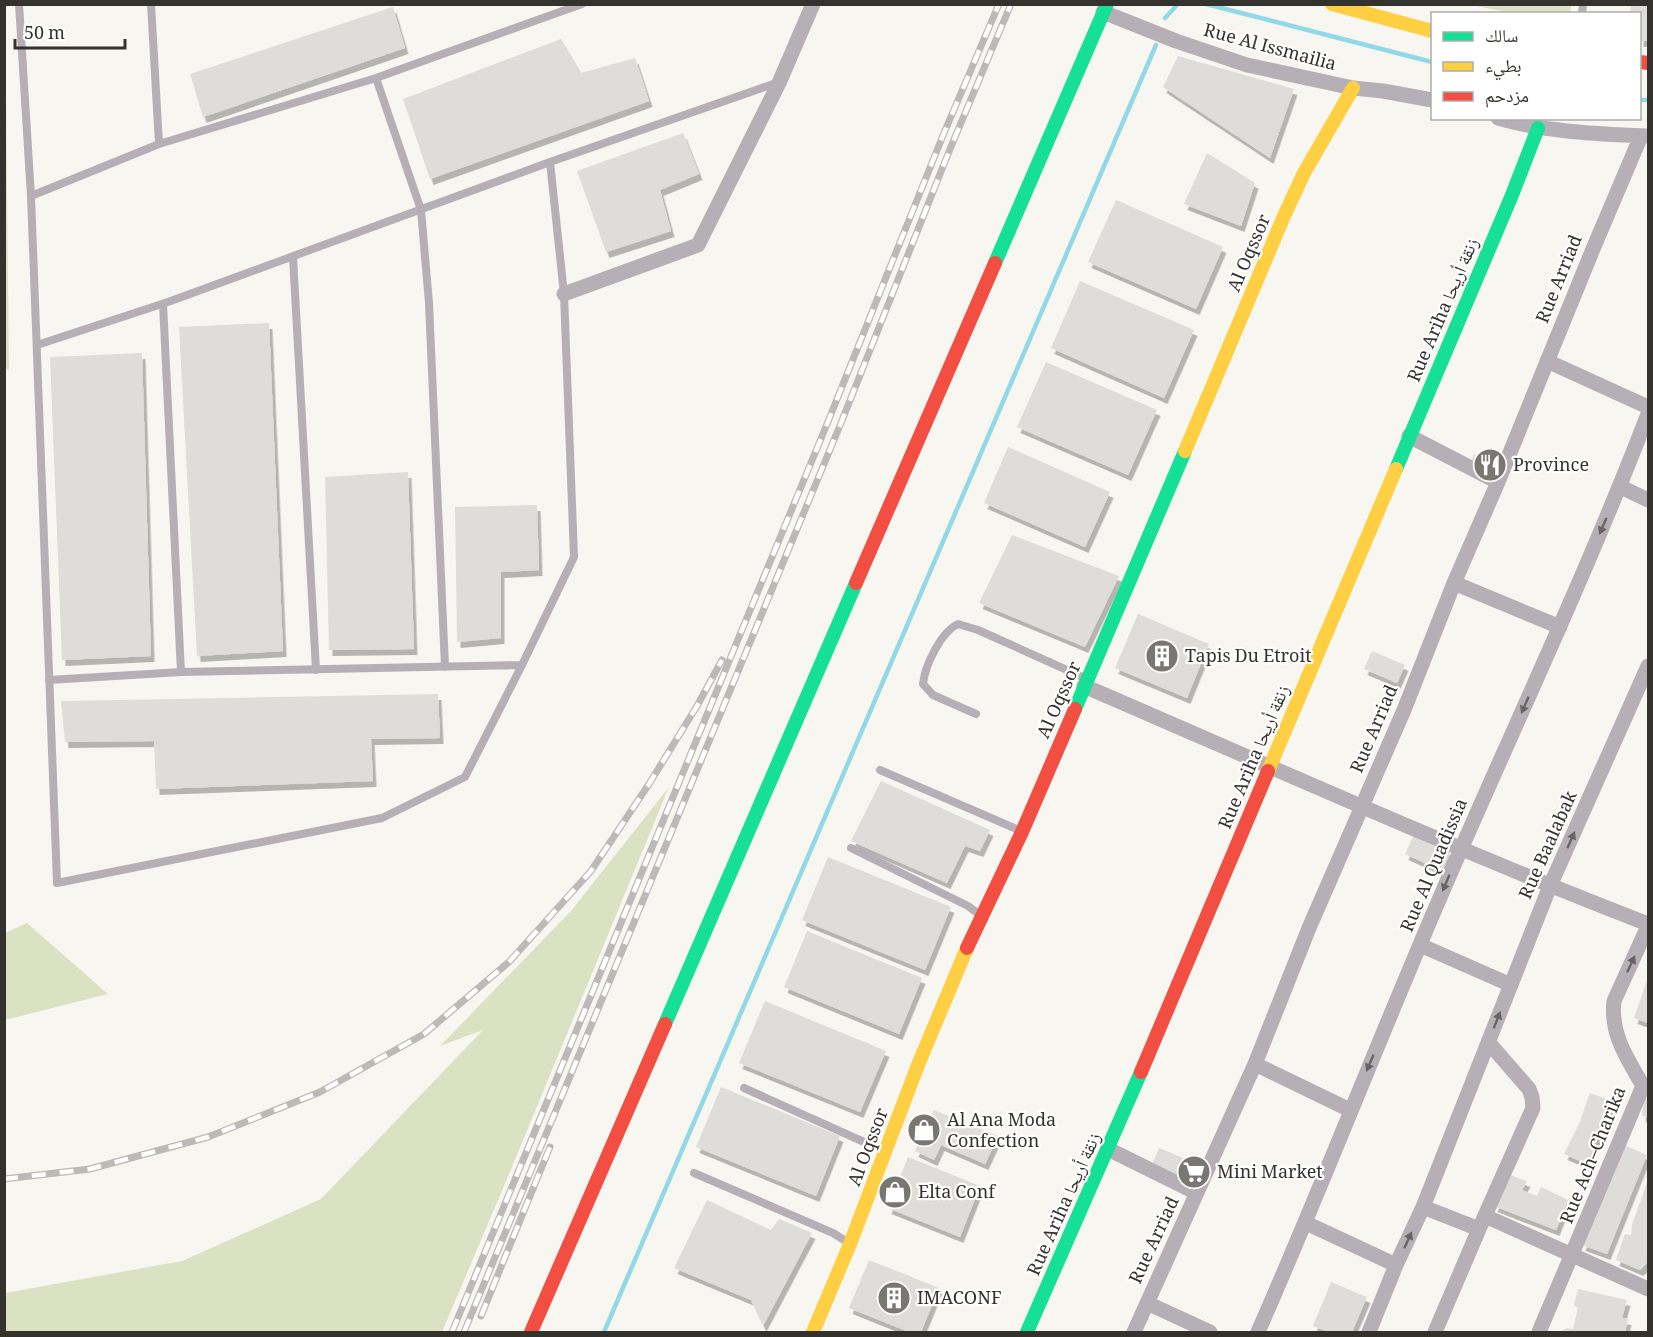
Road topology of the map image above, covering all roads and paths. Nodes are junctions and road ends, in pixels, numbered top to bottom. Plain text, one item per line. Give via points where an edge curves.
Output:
1 (19, 4) edge
2 (151, 4) edge
3 (582, 4) edge
4 (813, 4) edge
5 (1332, 4) edge
6 (1105, 8) edge
7 (1431, 31) edge
8 (376, 78) junction
9 (779, 82) junction
10 (1353, 88) junction
11 (1431, 100) edge
12 (1505, 120) edge
13 (1538, 128) junction
14 (1645, 136) edge
15 (159, 144) junction
16 (550, 162) junction
17 (31, 196) junction
18 (421, 210) junction
19 (293, 257) junction
20 (564, 294) junction
21 (164, 304) junction
22 (37, 345) junction
23 (1547, 361) junction
24 (1648, 407) edge
25 (1648, 414) edge
26 (1409, 436) junction
27 (1498, 482) junction
28 (1620, 487) junction
29 (1648, 500) edge
30 (1454, 583) junction
31 (1560, 627) junction
32 (522, 665) junction
33 (1648, 666) edge
34 (445, 667) junction
35 (316, 669) junction
36 (181, 672) junction
37 (49, 680) junction
38 (1086, 682) junction
39 (1642, 701) edge
40 (976, 714) dead end
41 (1269, 768) junction
42 (880, 770) dead end
43 (1362, 808) junction
44 (1022, 832) junction
45 (851, 848) dead end
46 (1461, 849) junction
47 (1550, 886) junction
48 (981, 916) junction
49 (1648, 925) edge
50 (1420, 945) junction
51 (1511, 984) junction
52 (1489, 1043) junction
53 (1255, 1064) junction
54 (1646, 1085) edge
55 (744, 1088) dead end
56 (1350, 1110) junction
57 (1108, 1149) junction
58 (885, 1152) junction
59 (694, 1173) dead end
60 (1197, 1193) junction
61 (1423, 1207) junction
62 (1482, 1222) junction
63 (1306, 1223) junction
64 (850, 1244) junction
65 (1572, 1256) junction
66 (1396, 1265) junction
67 (1648, 1289) edge
68 (1146, 1303) junction
69 (1375, 1331) edge
70 (531, 1332) edge
71 (813, 1332) edge
72 (1027, 1332) edge
73 (1134, 1332) edge
74 (1210, 1332) edge
75 (1258, 1332) edge
76 (1435, 1332) edge
77 (1539, 1332) edge

1 - 17 lane
2 - 15 lane
3 - 8 lane
4 - 9 street
5 - 7 street
6 - 10 street, Rue Al Issmailia via 1220,57
6 - 70 street
8 - 15 lane
8 - 18 lane
9 - 16 lane
9 - 20 street via 698,245
10 - 11 street, Rue Al Issmailia
10 - 38 street, Al Oqssor via 1284,216
12 - 13 street
13 - 14 street
13 - 26 street, Rue Ariha زنقة أريحا
14 - 23 street, Rue Arriad
15 - 17 lane
16 - 18 lane
16 - 20 lane
17 - 22 lane
18 - 19 lane
18 - 34 lane via 429,303
19 - 21 lane
19 - 35 lane
20 - 32 lane via 574,557
21 - 22 lane
21 - 36 lane
22 - 37 lane
23 - 24 street
23 - 27 street, Rue Arriad
25 - 28 street, Rue Al Quadissia
26 - 27 street
26 - 41 street, Rue Ariha زنقة أريحا
27 - 30 street, Rue Arriad
28 - 29 street
28 -> 31 street, Rue Al Quadissia
30 - 31 street
30 - 43 street, Rue Arriad
31 -> 46 street, Rue Al Quadissia
32 - 34 lane
32 - 37 lane via 465,777 382,818 57,883
33 - 39 street, Rue Baalabak
34 - 35 lane
35 - 36 lane
36 - 37 lane
38 - 40 lane via 958,624 944,635 927,666 923,684 933,695
38 - 41 street
38 - 44 street, Al Oqssor
47 -> 39 street, Rue Baalabak
41 - 43 street
41 - 57 street, Rue Ariha زنقة أريحا
42 - 44 lane
43 - 46 street
43 - 53 street, Rue Arriad
44 - 48 street, Al Oqssor
45 - 48 lane
46 - 47 street
46 -> 50 street, Rue Al Quadissia
47 - 49 street
47 - 51 street, Rue Baalabak
48 - 58 street, Al Oqssor
54 -> 49 street, Rue Ach–Charika via 1618,1041 1613,1024 1614,1001
50 - 51 street
50 -> 56 street, Rue Al Quadissia
52 -> 51 street, Rue Baalabak
52 - 61 street, Rue Baalabak
52 - 62 street via 1529,1089 1533,1103
53 - 56 street
53 - 60 street, Rue Arriad
54 - 65 street, Rue Ach–Charika
55 - 58 lane
56 - 63 street, Rue Al Quadissia
57 - 60 street
57 - 72 street, Rue Ariha زنقة أريحا
58 - 64 street, Al Oqssor
59 - 64 lane
60 - 68 street, Rue Arriad
61 - 62 street
66 -> 61 street, Rue Baalabak
62 - 65 street
62 - 76 street
63 - 66 street
63 - 75 street, Rue Al Quadissia
64 - 71 street, Al Oqssor
65 - 67 street
65 - 77 street, Rue Ach–Charika
66 - 69 street, Rue Baalabak
68 - 73 street, Rue Arriad
68 - 74 street

